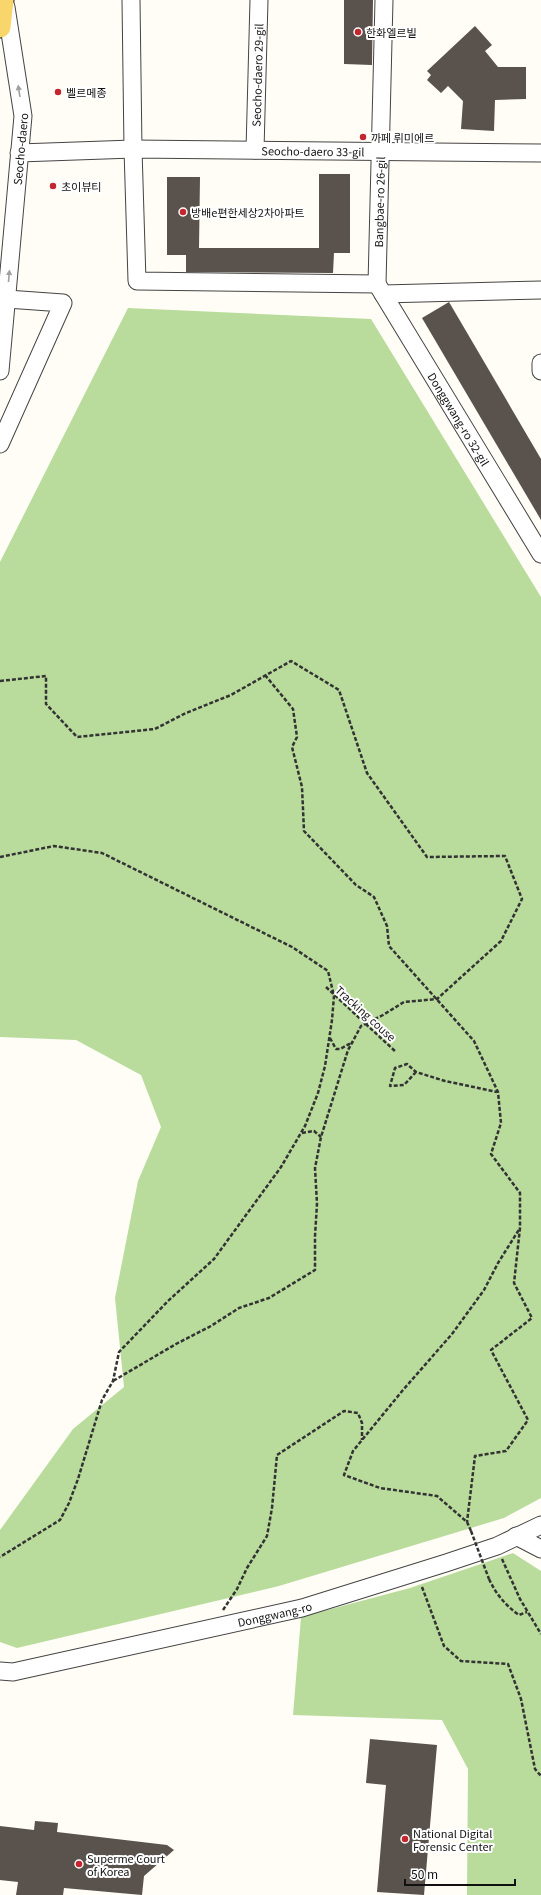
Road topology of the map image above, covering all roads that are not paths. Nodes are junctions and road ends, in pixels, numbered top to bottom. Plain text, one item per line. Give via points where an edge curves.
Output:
1 (2, 0) edge
2 (131, 0) edge
3 (259, 0) edge
4 (384, 0) edge
5 (0, 27) edge
6 (133, 150) junction
7 (255, 150) junction
8 (380, 151) junction
9 (19, 153) junction
10 (541, 153) edge
11 (380, 289) junction
12 (541, 290) edge
13 (6, 299) junction
14 (541, 363) edge
15 (0, 371) edge
16 (541, 371) edge
17 (0, 444) edge
18 (541, 554) edge
19 (541, 1525) edge
20 (516, 1536) junction
21 (541, 1549) edge
22 (0, 1671) edge

1 - 5 main road, Seocho-daero
9 -> 1 street, Seocho-daero via 23,116
2 - 6 street
3 - 7 street, Seocho-daero 29-gil
4 - 8 street, Bangbae-ro 26-gil
6 - 7 street, Seocho-daero 33-gil
6 - 9 street, Seocho-daero 33-gil
6 - 11 street via 136,281
7 - 8 street, Seocho-daero 33-gil
8 - 10 street, Seocho-daero 33-gil
8 - 11 street, Bangbae-ro 26-gil
13 -> 9 street, Seocho-daero
11 - 12 street
11 - 18 street, Donggwang-ro 32-gil
13 - 15 street, Seocho-daero
13 - 17 street via 63,303
14 - 16 street
19 - 20 street, Donggwang-ro
20 - 21 street
20 - 22 street, Donggwang-ro via 497,1546 302,1608 13,1672

